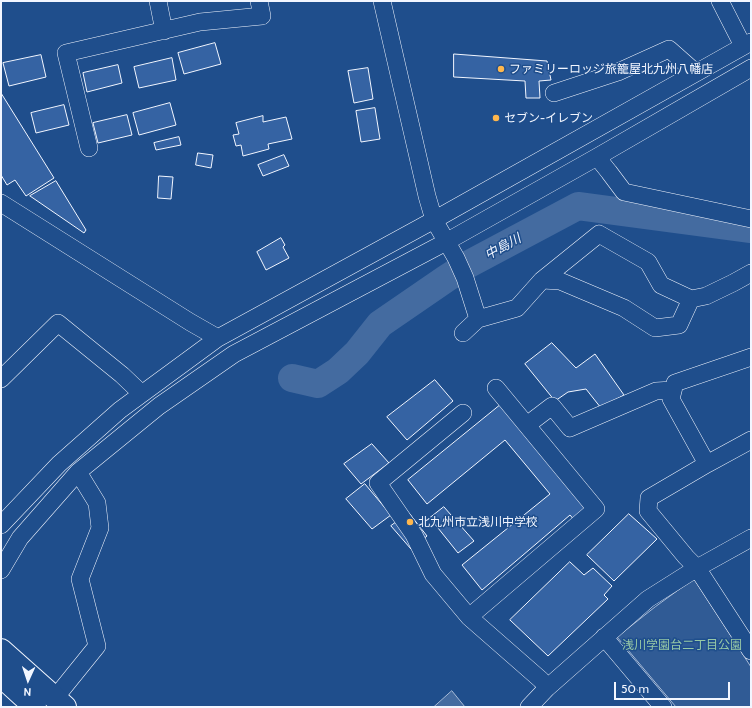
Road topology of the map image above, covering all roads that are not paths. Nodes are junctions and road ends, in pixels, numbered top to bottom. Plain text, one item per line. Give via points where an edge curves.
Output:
1 (158, 1) edge
2 (259, 1) edge
3 (720, 1) edge
4 (387, 2) edge
5 (164, 31) junction
6 (747, 44) edge
7 (751, 68) edge
8 (696, 72) junction
9 (554, 93) dead end
10 (89, 148) dead end
11 (597, 157) junction
12 (1, 203) edge
13 (751, 219) edge
14 (434, 220) junction
15 (446, 242) junction
16 (751, 273) edge
17 (542, 280) junction
18 (691, 299) junction
19 (478, 319) junction
20 (463, 333) dead end
21 (218, 338) junction
22 (751, 357) edge
23 (1, 379) edge
24 (496, 388) dead end
25 (673, 390) junction
26 (142, 394) junction
27 (463, 413) dead end
28 (527, 425) junction
29 (751, 440) edge
30 (707, 464) junction
31 (78, 472) junction
32 (1, 525) edge
33 (751, 538) edge
34 (697, 568) junction
35 (1, 570) edge
36 (469, 617) junction
37 (746, 634) edge
38 (604, 637) junction
39 (1, 650) edge
40 (751, 651) edge
41 (1, 676) edge
42 (548, 688) junction
43 (60, 702) edge
44 (657, 705) edge
45 (35, 707) edge
46 (529, 707) edge

1 - 5 street
2 - 5 street via 262,16 200,22
3 - 6 street
4 - 14 street
5 - 10 street via 66,53
6 - 8 street
7 - 11 street
8 - 9 street via 668,49 618,72
8 - 14 street
11 - 13 street via 624,192
11 - 15 street
12 - 21 street
14 - 15 street
14 - 21 street
15 - 19 street via 465,278
15 - 31 street via 234,354 159,406
16 - 18 street via 706,296
17 - 18 street via 560,282 624,308 655,328 679,325
17 - 18 street via 599,234 648,262 661,285
17 - 19 street via 517,308
19 - 20 street
21 - 26 street
22 - 25 street via 675,383
23 - 26 street via 58,324
24 - 28 street
25 - 28 street via 656,392 570,428 552,406
25 - 30 street via 671,399
26 - 32 street via 59,464
27 - 36 street via 378,483 414,535 433,574
28 - 36 street via 596,509
29 - 30 street
30 - 34 street via 649,498 648,511
31 - 35 street via 20,538
31 - 43 street via 98,509 100,528 80,579 97,646
33 - 34 street
34 - 37 street
34 - 38 street via 648,599
36 - 42 street
37 - 40 street
38 - 42 street
38 - 44 street
39 - 43 main road
41 - 45 main road
42 - 46 street

